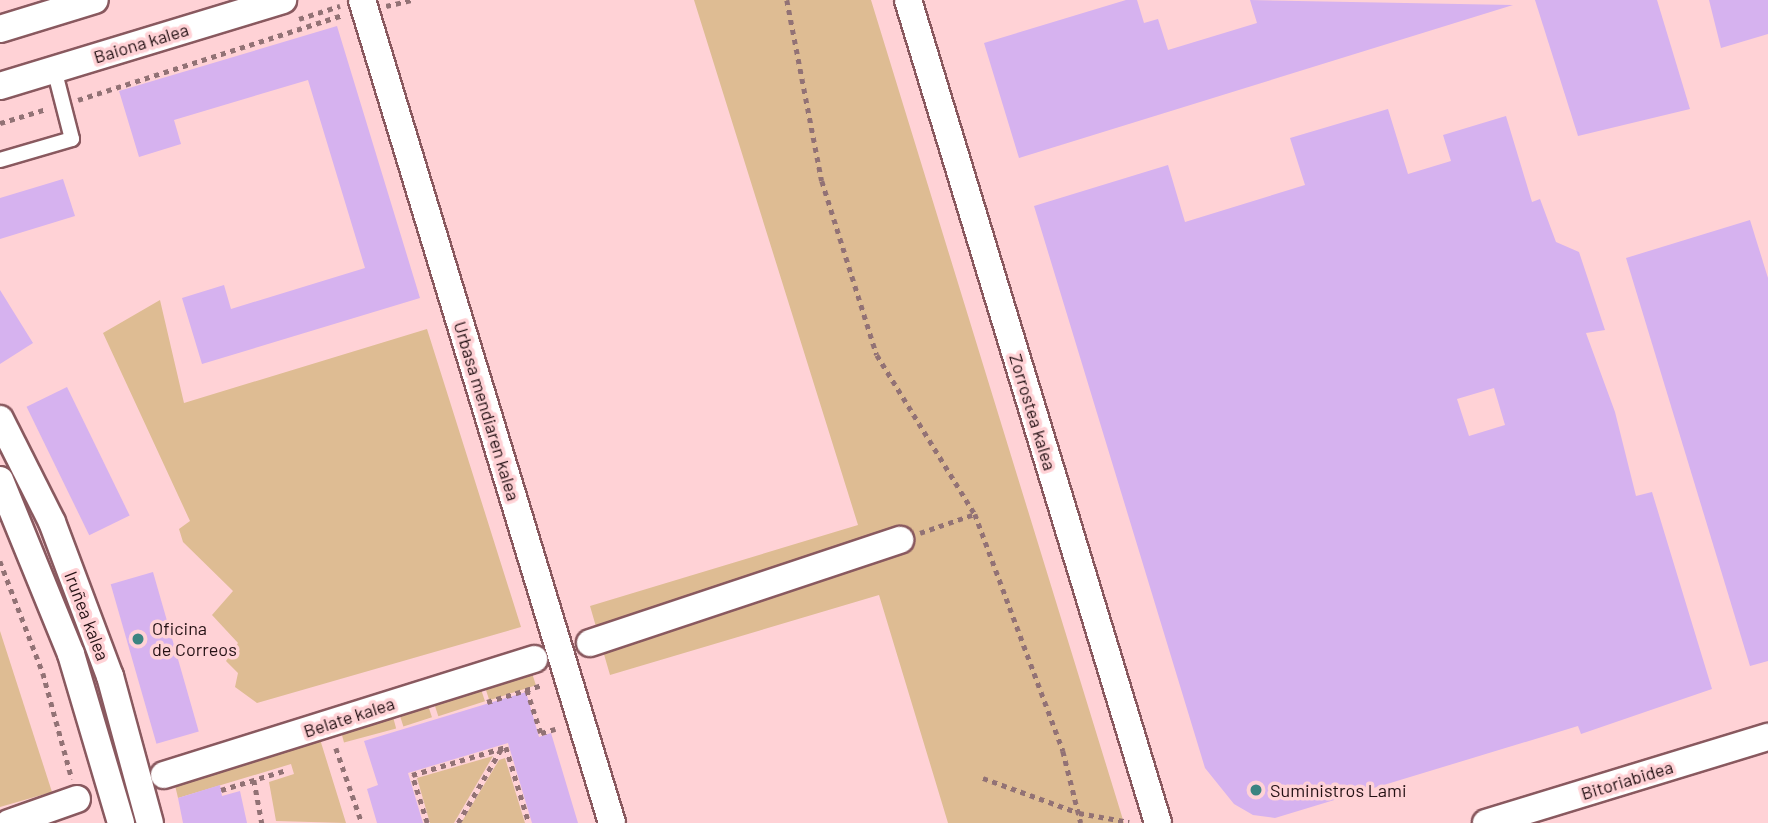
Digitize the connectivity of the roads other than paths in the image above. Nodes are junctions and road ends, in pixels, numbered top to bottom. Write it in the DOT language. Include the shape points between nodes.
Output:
graph roads {
  1 [pos="95,0"];
  2 [pos="283,0"];
  3 [pos="908,0"];
  4 [pos="364,5"];
  5 [pos="0,29"];
  6 [pos="54,69"];
  7 [pos="0,86"];
  8 [pos="0,160"];
  9 [pos="0,419"];
  10 [pos="0,480"];
  11 [pos="900,540"];
  12 [pos="590,643"];
  13 [pos="534,659"];
  14 [pos="1768,737"];
  15 [pos="164,775"];
  16 [pos="77,799"];
  17 [pos="9,823"];
  18 [pos="121,823"];
  19 [pos="149,823"];
  20 [pos="612,823"];
  21 [pos="1158,823"];
  22 [pos="1486,823"];
  1 -- 5 [label="street"];
  2 -- 6 [label="street, Baiona kalea"];
  3 -- 21 [label="street, Zorrostea kalea"];
  4 -- 20 [label="street, Urbasa mendiaren kalea"];
  6 -- 7 [label="street, Baiona kalea"];
  6 -- 8 [label="lane" via="72,139"];
  9 -- 19 [label="street, Iruñea kalea" via="52,522 110,676"];
  10 -- 18 [label="street, Iruñea kalea" via="71,654"];
  11 -- 12 [label="street"];
  13 -- 15 [label="street, Belate kalea"];
  14 -- 22 [label="street, Bitoriabidea"];
  16 -- 17 [label="street"];
}
